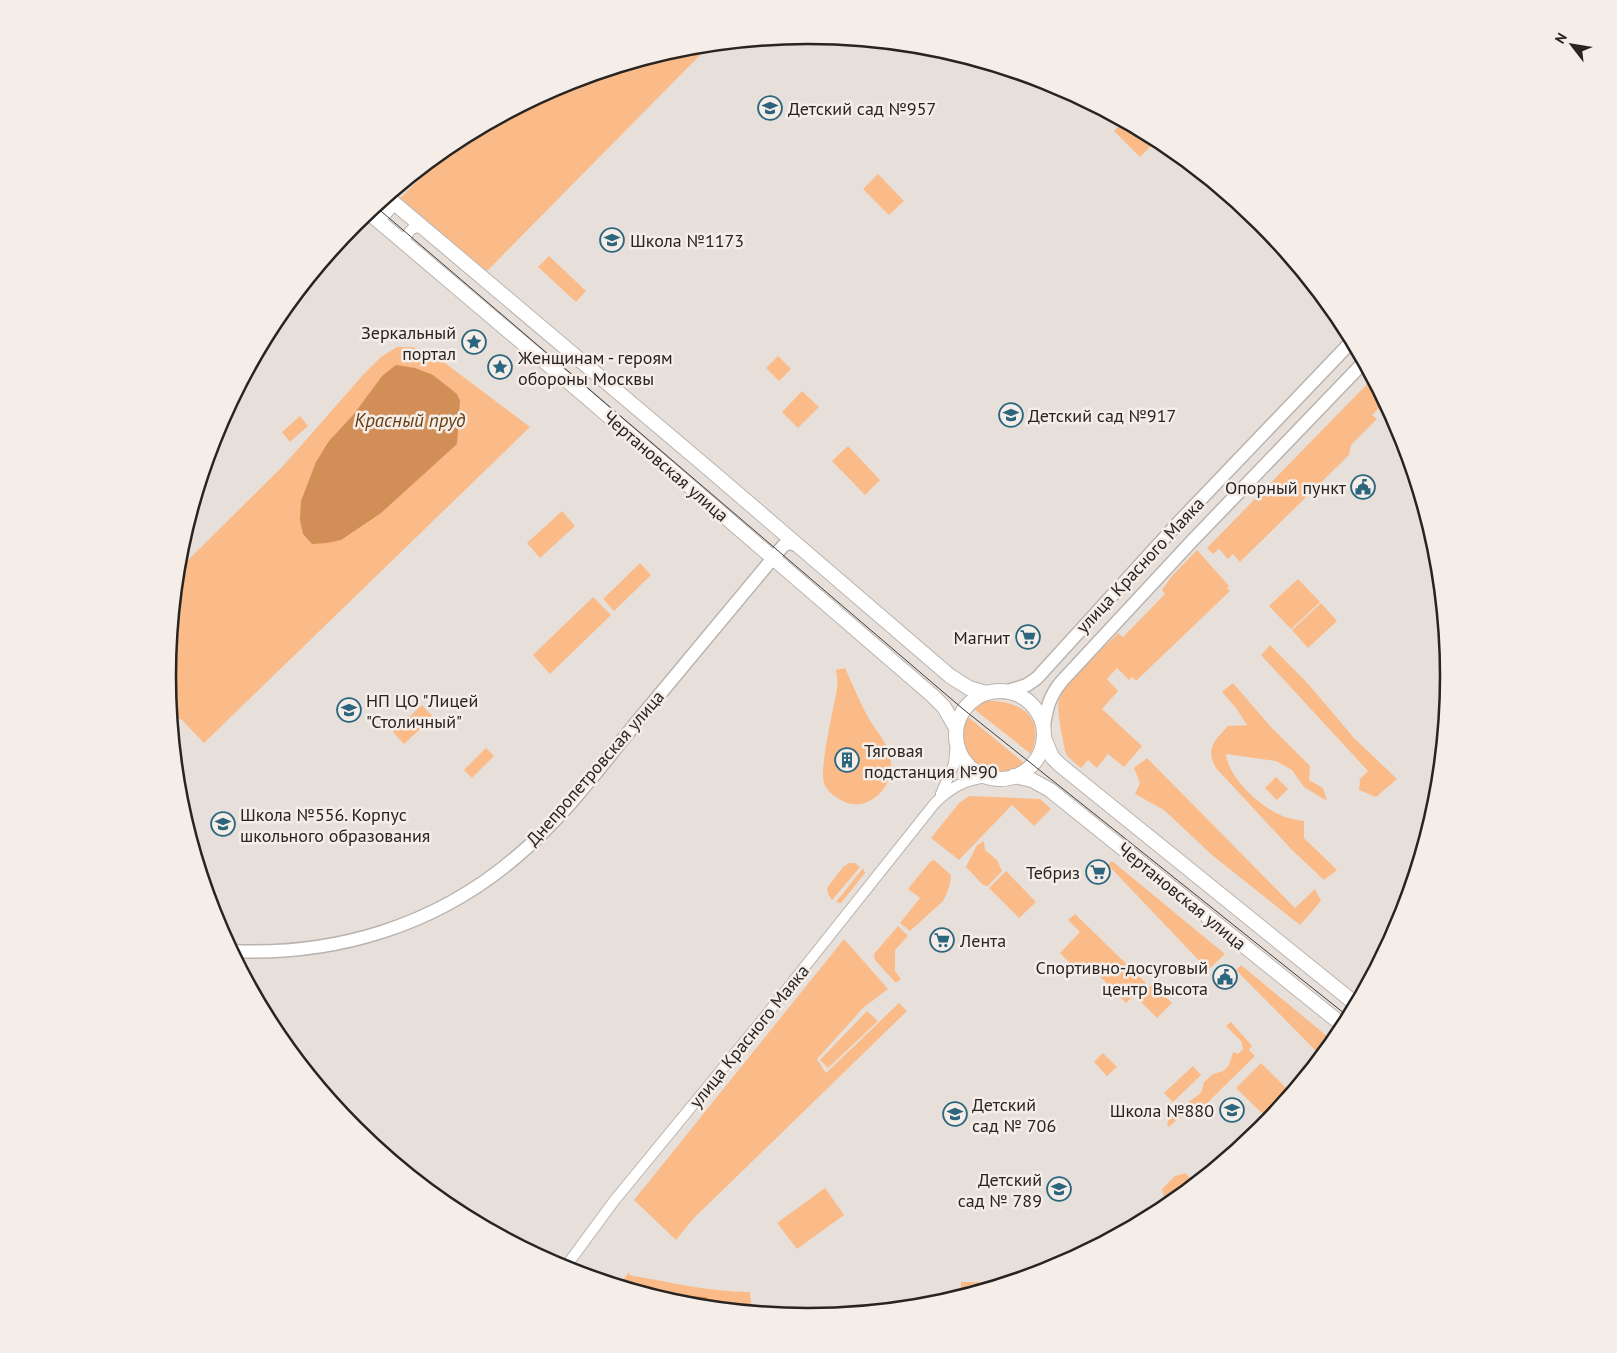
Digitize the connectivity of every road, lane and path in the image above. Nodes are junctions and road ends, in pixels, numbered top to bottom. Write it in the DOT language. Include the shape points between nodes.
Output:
graph roads {
  1 [pos="391,201"];
  2 [pos="389,202"];
  3 [pos="376,215"];
  4 [pos="374,217"];
  5 [pos="422,227"];
  6 [pos="404,242"];
  7 [pos="1347,346"];
  8 [pos="1360,367"];
  9 [pos="764,517"];
  10 [pos="746,535"];
  11 [pos="797,545"];
  12 [pos="773,558"];
  13 [pos="1004,692"];
  14 [pos="986,694"];
  15 [pos="956,728"];
  16 [pos="1044,732"];
  17 [pos="956,743"];
  18 [pos="1014,776"];
  19 [pos="989,777"];
  20 [pos="935,803"];
  21 [pos="239,951"];
  22 [pos="1351,1002"];
  23 [pos="1339,1022"];
  24 [pos="569,1262"];
  1 -- 5 [label="main road, Чертановская улица"];
  2 -- 3 [label="street" via="391,207 386,215"];
  4 -- 6 [label="main road, Чертановская улица"];
  5 -- 6 [label="street" via="410,229"];
  5 -- 9 [label="main road, Чертановская улица"];
  6 -- 10 [label="main road, Чертановская улица"];
  7 -- 13 [label="street, улица Красного Маяка" via="1179,522 1037,678 1027,685"];
  8 -- 16 [label="street, улица Красного Маяка" via="1062,681 1049,701"];
  9 -- 10 [label="main road" via="765,523 759,533"];
  9 -- 11 [label="main road, Чертановская улица"];
  10 -- 12 [label="main road, Чертановская улица"];
  11 -- 12 [label="street, Днепропетровская улица" via="788,543"];
  11 -- 14 [label="main road, Чертановская улица" via="950,676"];
  12 -- 15 [label="main road, Чертановская улица" via="933,696 952,718"];
  12 -- 21 [label="street, Днепропетровская улица" via="558,816 516,858 489,879 422,917 386,932 294,950"];
  13 -- 14 [label="main road, Чертановская улица"];
  13 -- 16 [label="main road, Чертановская улица" via="1032,706"];
  14 -- 15 [label="main road, Чертановская улица" via="966,706"];
  15 -- 17 [label="main road, Чертановская улица"];
  16 -- 18 [label="main road" via="1042,747 1034,761"];
  16 -- 22 [label="main road, Чертановская улица" via="1052,757 1060,765"];
  17 -- 19 [label="main road, Чертановская улица" via="968,765"];
  17 -- 20 [label="street, улица Красного Маяка" via="954,764"];
  18 -- 19 [label="main road, Чертановская улица"];
  18 -- 23 [label="main road, Чертановская улица" via="1032,780 1050,790"];
  19 -- 20 [label="street, улица Красного Маяка" via="962,782"];
  20 -- 24 [label="street, улица Красного Маяка" via="614,1200"];
}
